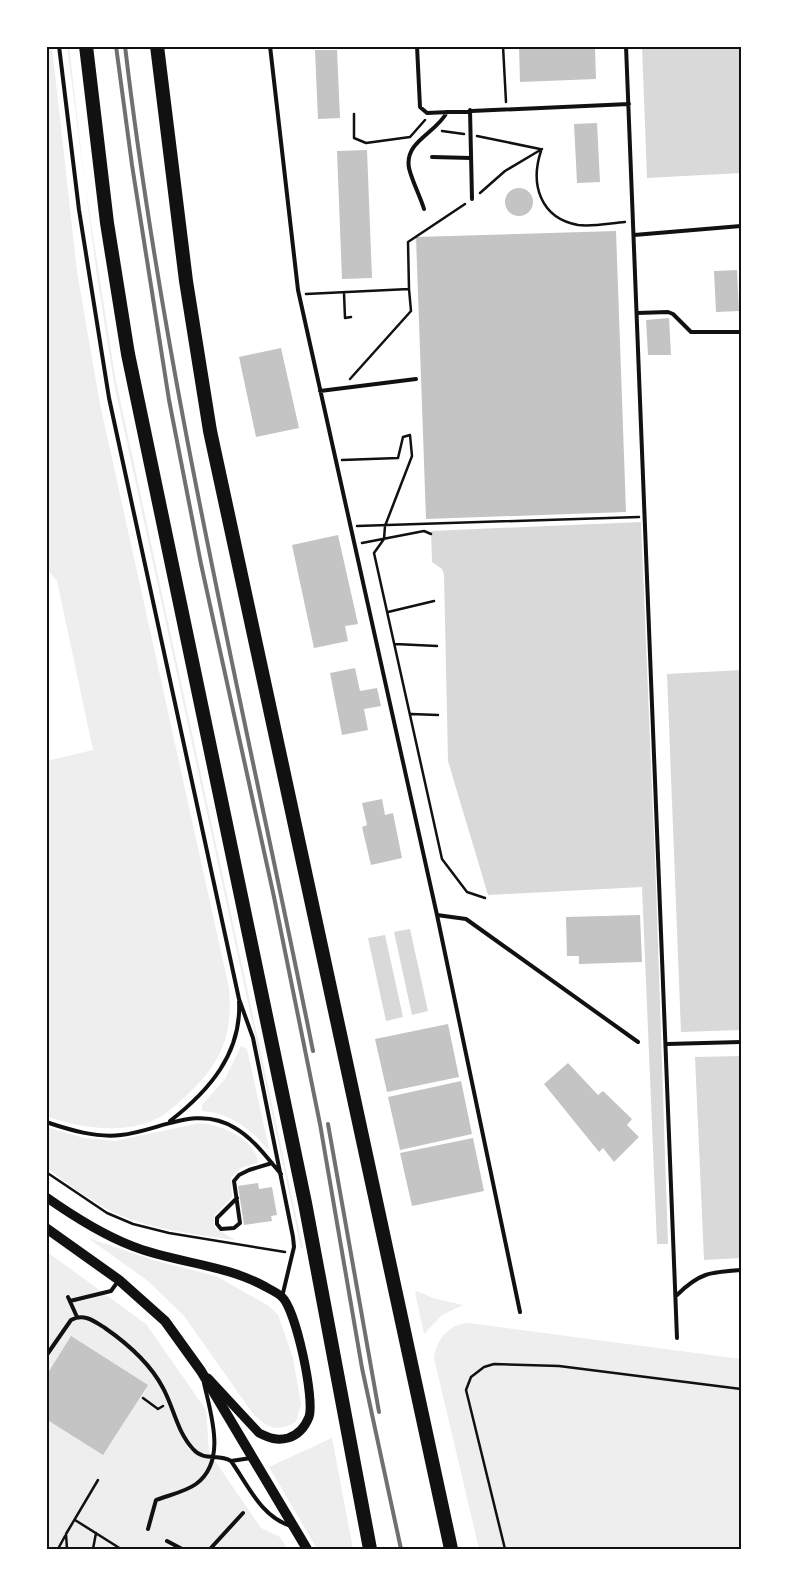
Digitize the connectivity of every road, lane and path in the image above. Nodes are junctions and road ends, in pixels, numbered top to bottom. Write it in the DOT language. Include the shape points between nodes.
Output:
graph roads {
  1 [pos="59,46"];
  2 [pos="86,46"];
  3 [pos="157,46"];
  4 [pos="270,46"];
  5 [pos="417,46"];
  6 [pos="504,46"];
  7 [pos="626,46"];
  8 [pos="629,104"];
  9 [pos="506,109"];
  10 [pos="470,110"];
  11 [pos="447,112"];
  12 [pos="432,157"];
  13 [pos="471,158"];
  14 [pos="472,200"];
  15 [pos="424,209"];
  16 [pos="633,221"];
  17 [pos="741,226"];
  18 [pos="634,235"];
  19 [pos="409,290"];
  20 [pos="344,292"];
  21 [pos="299,295"];
  22 [pos="637,313"];
  23 [pos="351,317"];
  24 [pos="741,332"];
  25 [pos="416,379"];
  26 [pos="342,388"];
  27 [pos="320,391"];
  28 [pos="336,461"];
  29 [pos="645,516"];
  30 [pos="384,526"];
  31 [pos="350,527"];
  32 [pos="431,534"];
  33 [pos="384,539"];
  34 [pos="354,544"];
  35 [pos="434,601"];
  36 [pos="388,612"];
  37 [pos="395,644"];
  38 [pos="437,646"];
  39 [pos="411,714"];
  40 [pos="438,715"];
  41 [pos="485,898"];
  42 [pos="437,915"];
  43 [pos="239,999"];
  44 [pos="638,1042"];
  45 [pos="741,1042"];
  46 [pos="667,1044"];
  47 [pos="170,1121"];
  48 [pos="46,1122"];
  49 [pos="272,1163"];
  50 [pos="46,1172"];
  51 [pos="281,1174"];
  52 [pos="46,1197"];
  53 [pos="237,1198"];
  54 [pos="46,1228"];
  55 [pos="292,1253"];
  56 [pos="741,1270"];
  57 [pos="119,1280"];
  58 [pos="677,1295"];
  59 [pos="282,1297"];
  60 [pos="520,1312"];
  61 [pos="77,1317"];
  62 [pos="677,1338"];
  63 [pos="46,1356"];
  64 [pos="202,1371"];
  65 [pos="741,1389"];
  66 [pos="143,1398"];
  67 [pos="169,1403"];
  68 [pos="213,1458"];
  69 [pos="251,1458"];
  70 [pos="231,1461"];
  71 [pos="98,1480"];
  72 [pos="243,1513"];
  73 [pos="75,1520"];
  74 [pos="293,1527"];
  75 [pos="148,1529"];
  76 [pos="96,1533"];
  77 [pos="66,1534"];
  78 [pos="168,1541"];
  79 [pos="58,1549"];
  80 [pos="67,1549"];
  81 [pos="93,1549"];
  82 [pos="121,1549"];
  83 [pos="182,1549"];
  84 [pos="210,1549"];
  85 [pos="306,1549"];
  86 [pos="370,1549"];
  87 [pos="451,1549"];
  88 [pos="505,1549"];
  1 -- 43 [label="lane" via="79,210 111,407"];
  2 -- 86 [label="highway" via="107,223 128,354 305,1203"];
  3 -- 87 [label="highway" via="186,281 210,431"];
  4 -- 21 [label="lane"];
  5 -- 11 [label="lane" via="420,107 428,113"];
  6 -- 9 [label="path"];
  7 -- 8 [label="lane"];
  8 -- 9 [label="lane"];
  8 -- 16 [label="lane"];
  9 -- 10 [label="lane"];
  10 -- 11 [label="lane"];
  10 -- 13 [label="lane"];
  11 -- 15 [label="lane" via="408,157 409,170"];
  12 -- 13 [label="lane"];
  13 -- 14 [label="lane"];
  14 -- 16 [label="path" via="505,171 542,149 536,167 538,193 556,218 579,225"];
  14 -- 19 [label="path" via="408,242"];
  16 -- 18 [label="lane"];
  17 -- 18 [label="lane"];
  18 -- 22 [label="lane"];
  19 -- 20 [label="path"];
  19 -- 26 [label="path" via="411,311"];
  20 -- 21 [label="path"];
  20 -- 23 [label="path" via="345,318"];
  21 -- 27 [label="lane"];
  22 -- 24 [label="lane" via="668,312 690,332"];
  22 -- 29 [label="lane"];
  25 -- 26 [label="lane"];
  26 -- 27 [label="lane"];
  27 -- 28 [label="lane"];
  28 -- 30 [label="path" via="398,458 404,437 410,436 412,456"];
  28 -- 31 [label="lane"];
  29 -- 30 [label="path"];
  29 -- 46 [label="lane"];
  30 -- 31 [label="path"];
  30 -- 33 [label="path"];
  31 -- 34 [label="lane"];
  32 -- 33 [label="path" via="424,531"];
  33 -- 34 [label="path"];
  33 -- 36 [label="path" via="374,553"];
  34 -- 42 [label="lane"];
  35 -- 36 [label="path"];
  36 -- 37 [label="path"];
  37 -- 38 [label="path"];
  37 -- 39 [label="path"];
  39 -- 40 [label="path"];
  39 -- 41 [label="path" via="442,859 468,892"];
  42 -- 44 [label="lane" via="466,919"];
  42 -- 60 [label="lane"];
  43 -- 47 [label="lane" via="240,1018 227,1060 200,1097"];
  43 -- 51 [label="lane" via="253,1038"];
  45 -- 46 [label="lane"];
  46 -- 58 [label="lane"];
  47 -- 48 [label="lane" via="119,1136 84,1132"];
  47 -- 49 [label="lane" via="203,1118 226,1123 246,1136"];
  49 -- 51 [label="lane"];
  49 -- 53 [label="lane" via="239,1175 234,1181"];
  50 -- 55 [label="path" via="107,1213 133,1224"];
  51 -- 55 [label="lane" via="293,1237"];
  52 -- 59 [label="street" via="78,1219 124,1243 218,1268 257,1282"];
  53 -- 53 [label="lane" via="240,1223 234,1228 221,1229 217,1218"];
  54 -- 57 [label="main road"];
  55 -- 59 [label="lane"];
  56 -- 58 [label="lane" via="712,1271 700,1276"];
  57 -- 61 [label="lane" via="111,1291 69,1299"];
  57 -- 64 [label="main road" via="165,1321"];
  58 -- 62 [label="lane"];
  59 -- 64 [label="street" via="289,1307 309,1385 311,1404 303,1428 281,1440 260,1433"];
  61 -- 63 [label="lane" via="71,1320"];
  61 -- 67 [label="lane" via="90,1319 132,1349 149,1367"];
  64 -- 68 [label="lane" via="211,1417"];
  64 -- 69 [label="main road"];
  65 -- 88 [label="path" via="559,1366 494,1364 475,1372 468,1382 468,1398"];
  66 -- 67 [label="path" via="158,1408"];
  67 -- 68 [label="lane" via="192,1449 198,1455"];
  68 -- 70 [label="lane"];
  68 -- 75 [label="lane" via="205,1476 195,1485 156,1500"];
  69 -- 70 [label="lane"];
  69 -- 74 [label="main road"];
  70 -- 74 [label="lane" via="266,1512"];
  71 -- 73 [label="path"];
  72 -- 84 [label="lane"];
  73 -- 76 [label="path"];
  73 -- 77 [label="path"];
  74 -- 85 [label="main road"];
  76 -- 81 [label="path"];
  76 -- 82 [label="path"];
  77 -- 79 [label="path"];
  77 -- 80 [label="path"];
  78 -- 83 [label="lane"];
}
